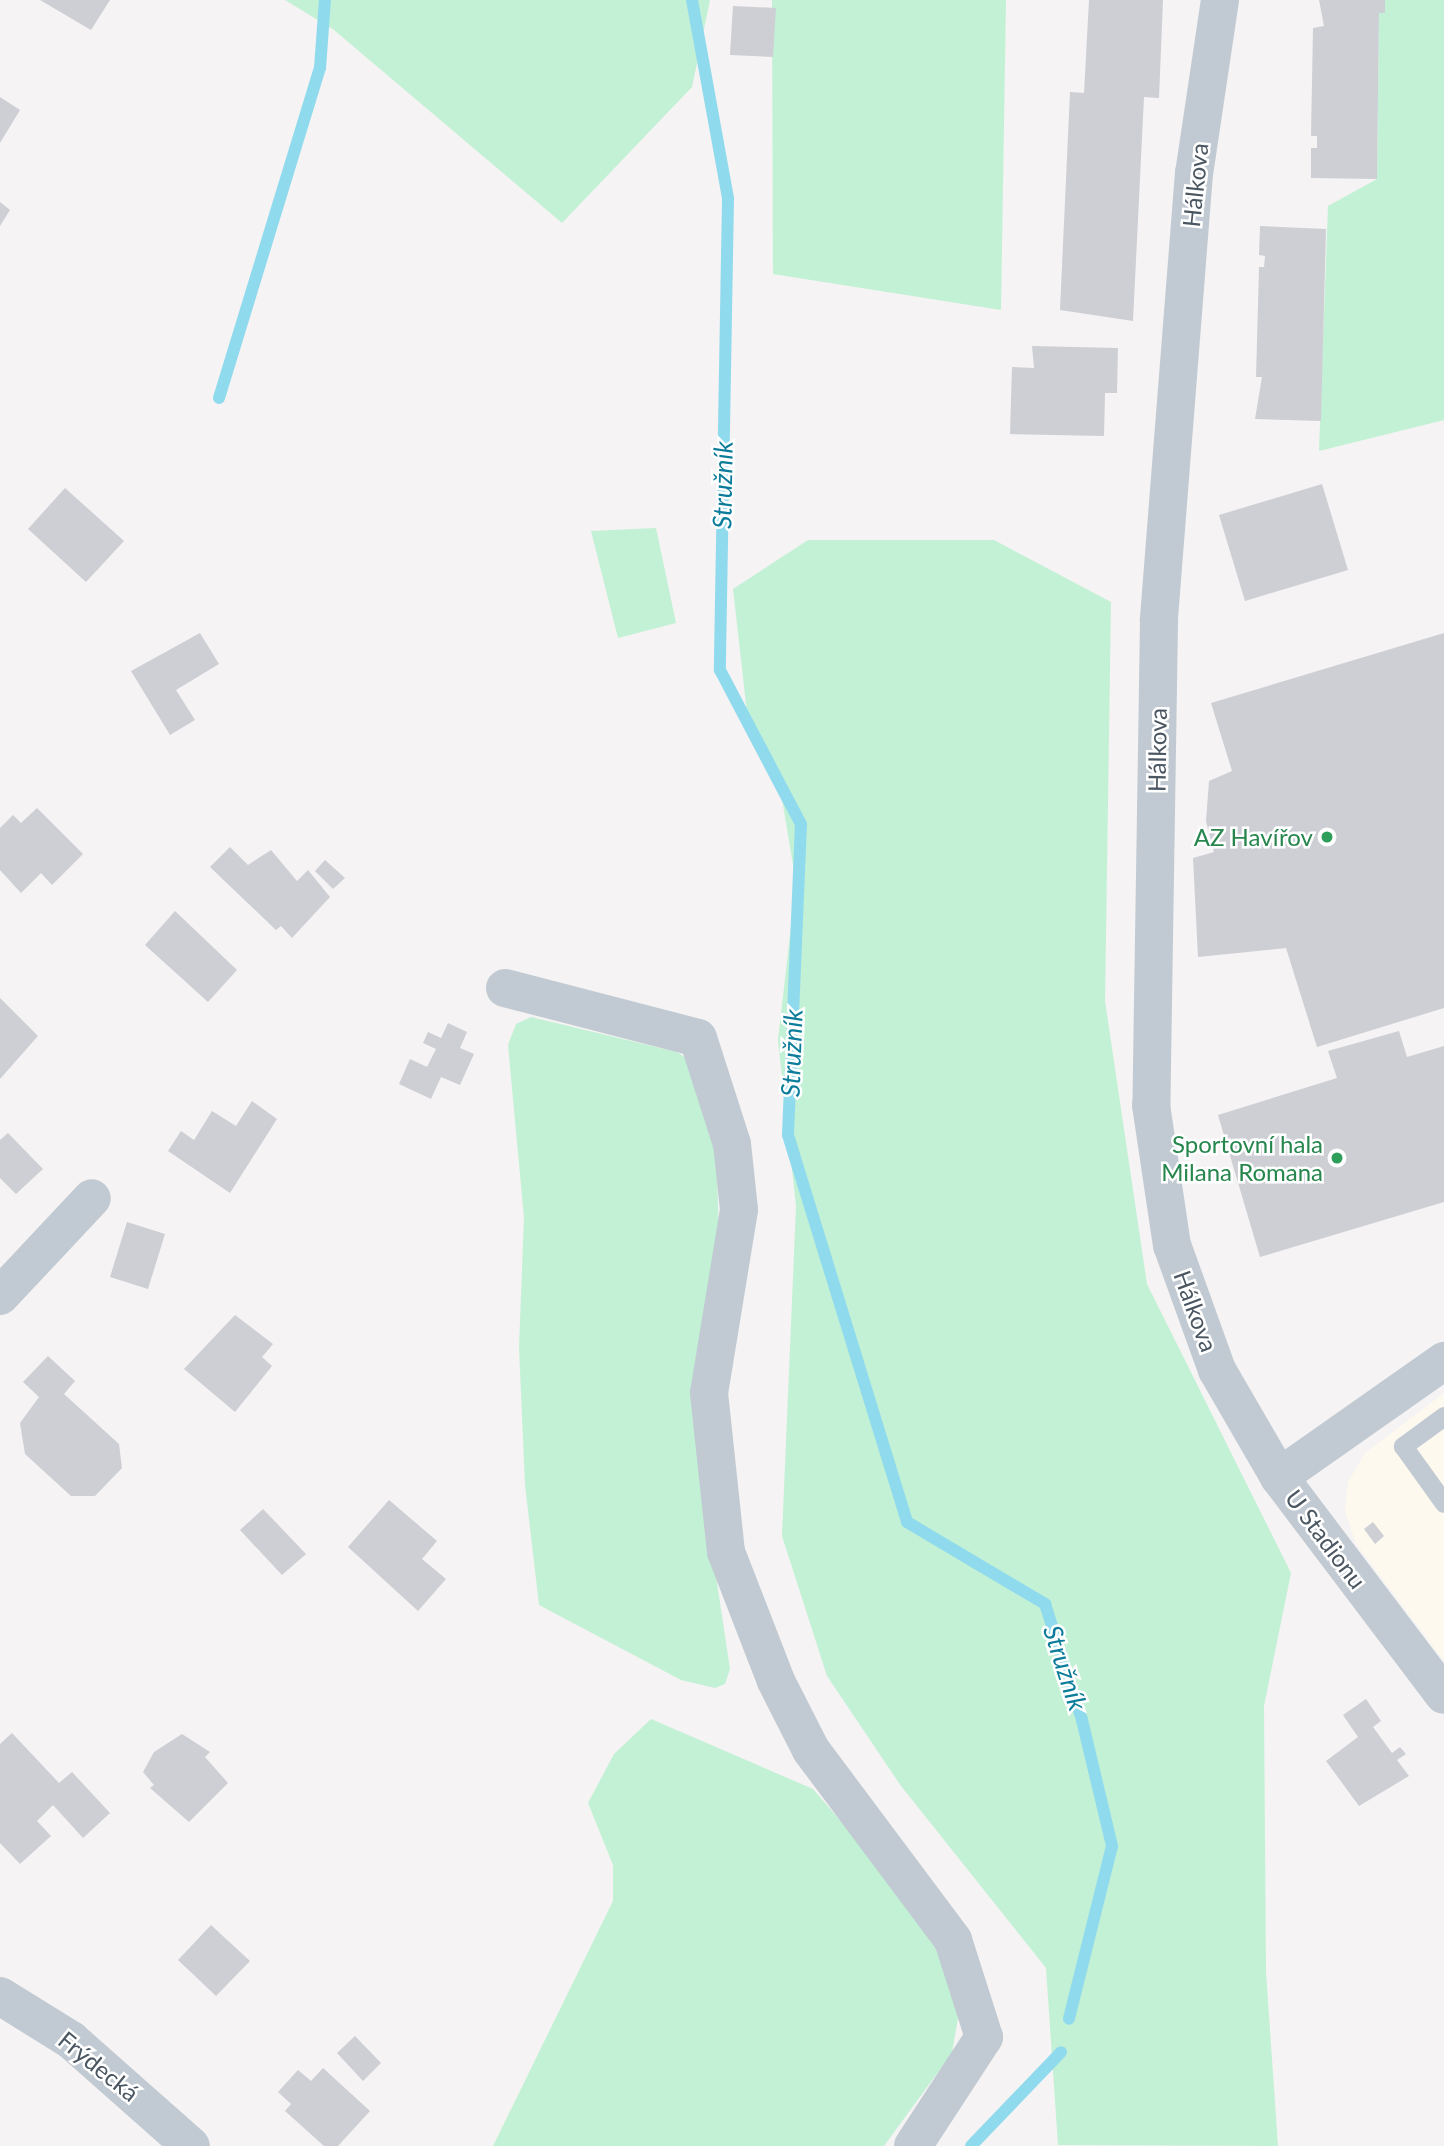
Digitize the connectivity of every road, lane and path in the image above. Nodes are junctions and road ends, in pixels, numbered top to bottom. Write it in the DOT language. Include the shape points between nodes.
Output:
graph roads {
  1 [pos="1220,0"];
  2 [pos="505,988"];
  3 [pos="92,1198"];
  4 [pos="0,1296"];
  5 [pos="1444,1361"];
  6 [pos="1444,1416"];
  7 [pos="1279,1477"];
  8 [pos="1444,1503"];
  9 [pos="1444,1695"];
  10 [pos="0,1996"];
  11 [pos="191,2146"];
  12 [pos="913,2146"];
  1 -- 7 [label="street, Hálkova" via="1194,173 1159,621 1151,1105 1172,1245 1217,1370"];
  2 -- 12 [label="street" via="698,1038 732,1144 739,1210 709,1393 726,1552 776,1681 811,1750 953,1940 984,2037"];
  3 -- 4 [label="street"];
  5 -- 7 [label="street, U Stadionu"];
  6 -- 8 [label="lane" via="1403,1446"];
  7 -- 9 [label="street, U Stadionu"];
  10 -- 11 [label="street, Frýdecká" via="81,2048"];
}
